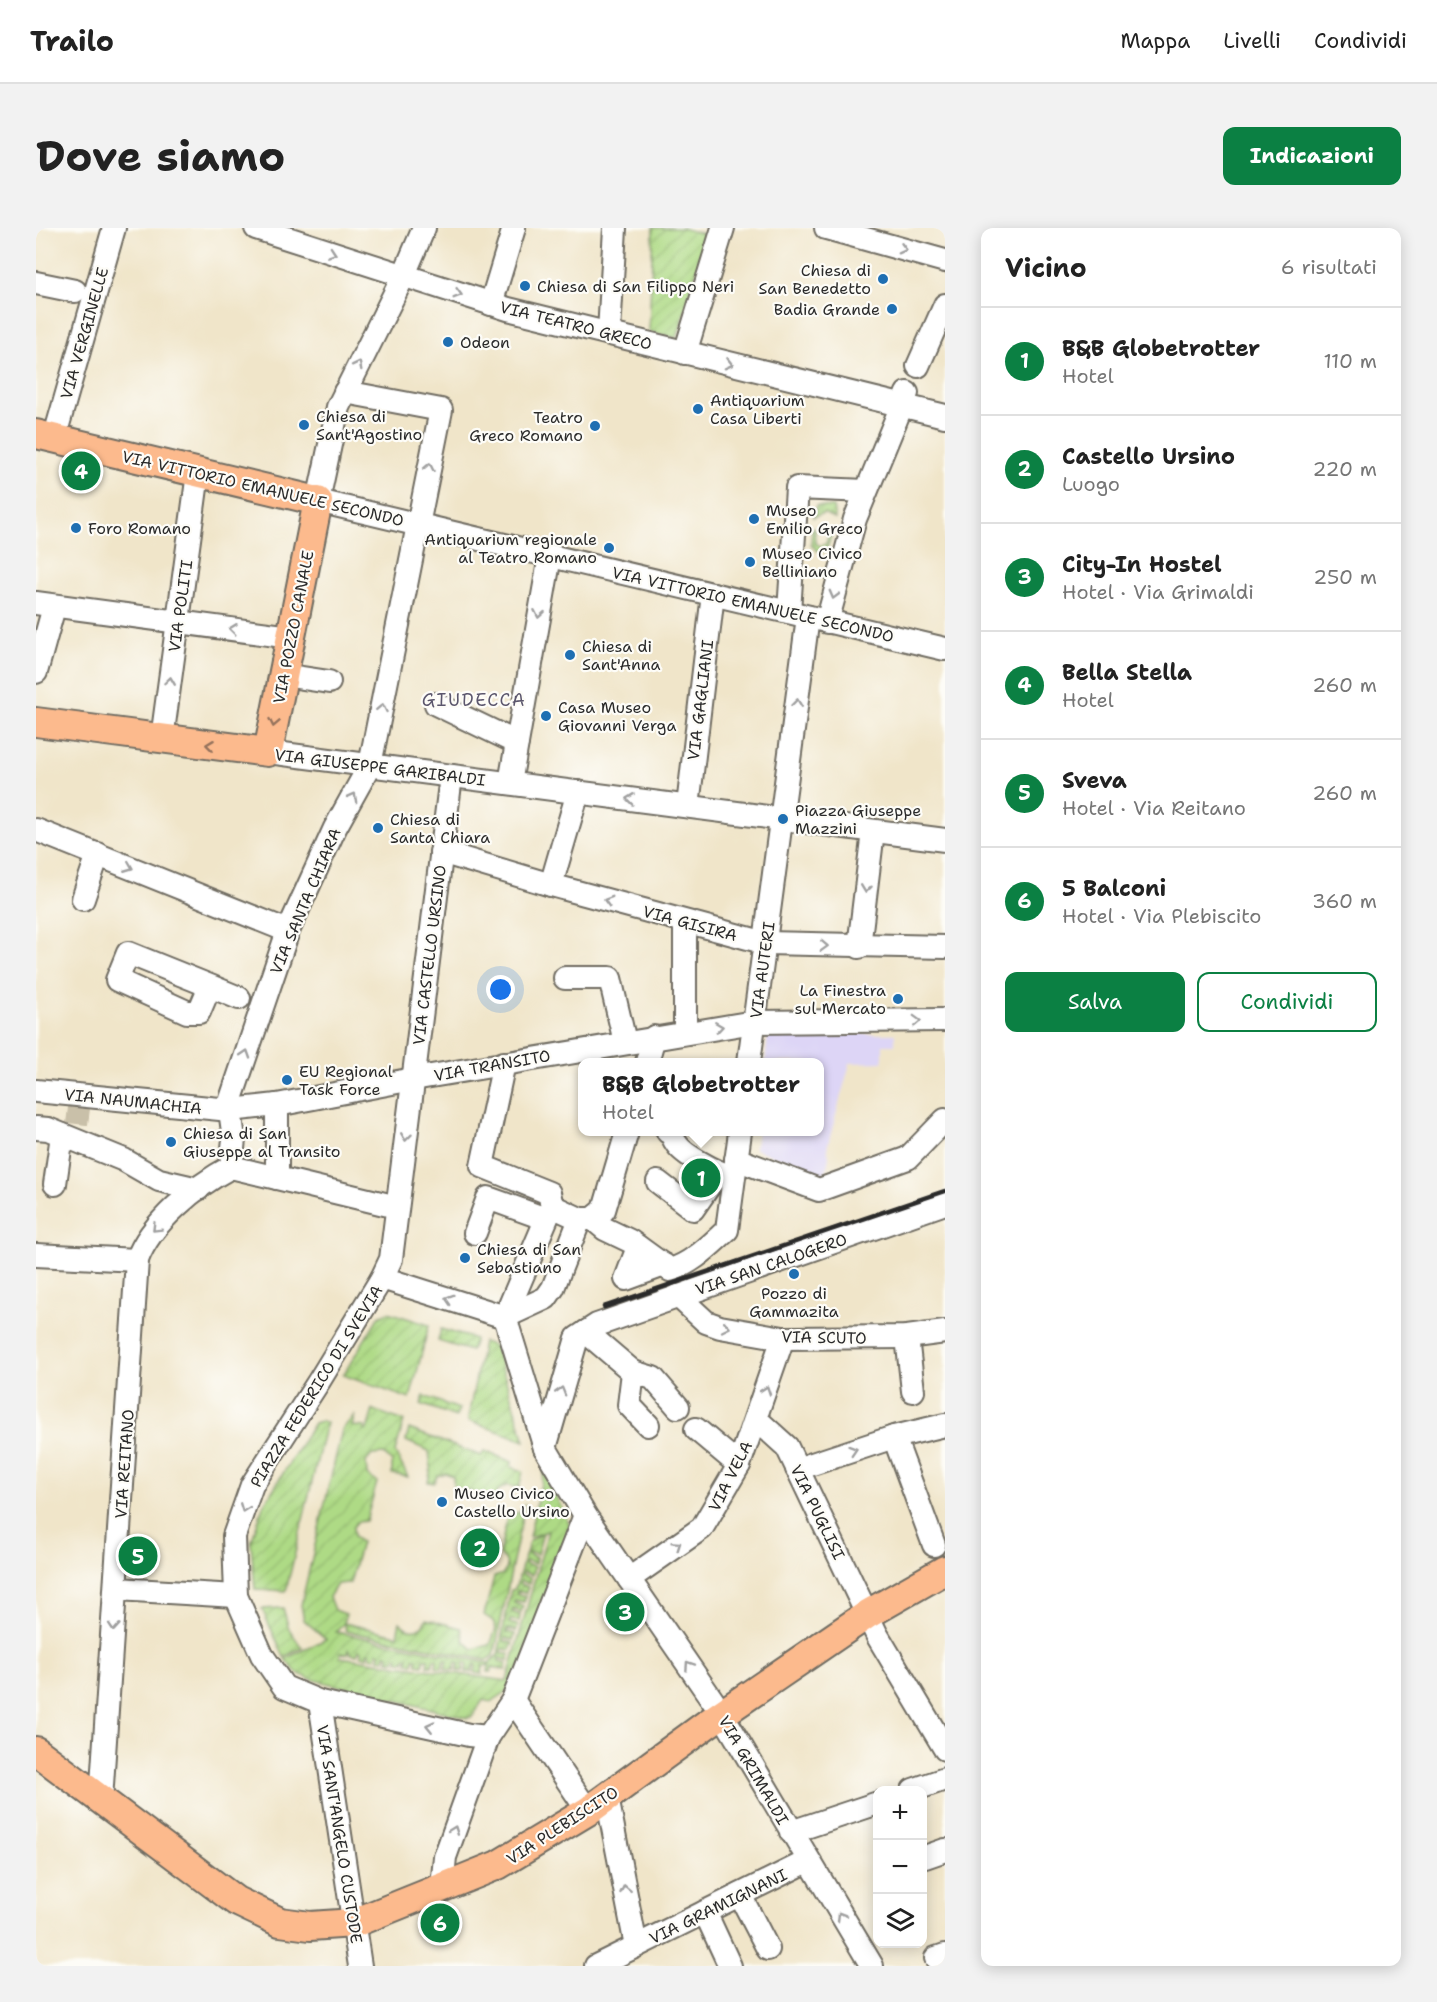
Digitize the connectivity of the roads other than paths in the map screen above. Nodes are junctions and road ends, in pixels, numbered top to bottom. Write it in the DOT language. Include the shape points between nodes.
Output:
graph roads {
  1 [pos="114,228"];
  2 [pos="256,228"];
  3 [pos="424,228"];
  4 [pos="514,228"];
  5 [pos="615,228"];
  6 [pos="826,228"];
  7 [pos="286,233"];
  8 [pos="720,235"];
  9 [pos="945,261"];
  10 [pos="403,277"];
  11 [pos="36,283"];
  12 [pos="75,291"];
  13 [pos="491,304"];
  14 [pos="945,305"];
  15 [pos="609,333"];
  16 [pos="685,353"];
  17 [pos="918,366"];
  18 [pos="345,392"];
  19 [pos="904,399"];
  20 [pos="945,416"];
  21 [pos="45,436"];
  22 [pos="198,473"];
  23 [pos="868,485"];
  24 [pos="318,501"];
  25 [pos="418,525"];
  26 [pos="550,556"];
  27 [pos="712,594"];
  28 [pos="45,605"];
  29 [pos="808,617"];
  30 [pos="177,622"];
  31 [pos="291,637"];
  32 [pos="945,649"];
  33 [pos="36,672"];
  34 [pos="283,675"];
  35 [pos="329,682"];
  36 [pos="436,704"];
  37 [pos="36,722"];
  38 [pos="162,739"];
  39 [pos="516,743"];
  40 [pos="268,752"];
  41 [pos="370,765"];
  42 [pos="451,776"];
  43 [pos="510,783"];
  44 [pos="578,792"];
  45 [pos="688,806"];
  46 [pos="782,819"];
  47 [pos="36,830"];
  48 [pos="873,831"];
  49 [pos="945,840"];
  50 [pos="441,852"];
  51 [pos="98,854"];
  52 [pos="551,885"];
  53 [pos="83,898"];
  54 [pos="685,922"];
  55 [pos="288,931"];
  56 [pos="766,943"];
  57 [pos="859,947"];
  58 [pos="945,947"];
  59 [pos="565,978"];
  60 [pos="210,986"];
  61 [pos="239,998"];
  62 [pos="945,1020"];
  63 [pos="754,1022"];
  64 [pos="686,1032"];
  65 [pos="654,1037"];
  66 [pos="625,1042"];
  67 [pos="648,1058"];
  68 [pos="750,1058"];
  69 [pos="504,1063"];
  70 [pos="413,1079"];
  71 [pos="36,1091"];
  72 [pos="277,1105"];
  73 [pos="230,1110"];
  74 [pos="75,1120"];
  75 [pos="945,1120"];
  76 [pos="36,1128"];
  77 [pos="626,1136"];
  78 [pos="673,1136"];
  79 [pos="739,1136"];
  80 [pos="231,1167"];
  81 [pos="730,1169"];
  82 [pos="286,1180"];
  83 [pos="658,1182"];
  84 [pos="55,1184"];
  85 [pos="198,1188"];
  86 [pos="945,1203"];
  87 [pos="397,1207"];
  88 [pos="549,1212"];
  89 [pos="587,1219"];
  90 [pos="475,1233"];
  91 [pos="638,1247"];
  92 [pos="36,1255"];
  93 [pos="138,1260"];
  94 [pos="664,1265"];
  95 [pos="382,1278"];
  96 [pos="678,1296"];
  97 [pos="505,1317"];
  98 [pos="593,1332"];
  99 [pos="945,1332"];
  100 [pos="783,1338"];
  101 [pos="907,1338"];
  102 [pos="633,1372"];
  103 [pos="913,1391"];
  104 [pos="678,1407"];
  105 [pos="756,1419"];
  106 [pos="648,1425"];
  107 [pos="945,1425"];
  108 [pos="696,1429"];
  109 [pos="894,1437"];
  110 [pos="545,1448"];
  111 [pos="739,1465"];
  112 [pos="797,1469"];
  113 [pos="585,1515"];
  114 [pos="940,1558"];
  115 [pos="629,1579"];
  116 [pos="117,1589"];
  117 [pos="229,1596"];
  118 [pos="868,1614"];
  119 [pos="320,1702"];
  120 [pos="516,1704"];
  121 [pos="722,1714"];
  122 [pos="485,1746"];
  123 [pos="945,1749"];
  124 [pos="36,1751"];
  125 [pos="945,1779"];
  126 [pos="926,1786"];
  127 [pos="101,1800"];
  128 [pos="597,1804"];
  129 [pos="873,1805"];
  130 [pos="791,1832"];
  131 [pos="808,1861"];
  132 [pos="442,1887"];
  133 [pos="740,1895"];
  134 [pos="705,1912"];
  135 [pos="354,1923"];
  136 [pos="768,1949"];
  137 [pos="623,1956"];
  138 [pos="360,1966"];
  139 [pos="596,1966"];
  140 [pos="730,1966"];
  141 [pos="872,1966"];
  1 -- 21 [label="street, VIA VERGINELLE"];
  2 -- 7 [label="street, VIA TEATRO GRECO"];
  3 -- 10 [label="street"];
  4 -- 13 [label="street"];
  5 -- 15 [label="street"];
  6 -- 9 [label="street, one-way"];
  7 -- 10 [label="street, VIA TEATRO GRECO, one-way"];
  8 -- 16 [label="street"];
  10 -- 13 [label="street, VIA TEATRO GRECO, one-way"];
  18 -- 10 [label="street, one-way"];
  11 -- 12 [label="street"];
  13 -- 15 [label="street, VIA TEATRO GRECO"];
  14 -- 17 [label="street"];
  15 -- 16 [label="street, VIA TEATRO GRECO"];
  16 -- 19 [label="street, VIA TEATRO GRECO, one-way"];
  18 -- 24 [label="street" via="338,407"];
  25 -- 18 [label="street, VIA SANTA CHIARA, one-way" via="441,410"];
  19 -- 20 [label="street, VIA TEATRO GRECO"];
  19 -- 23 [label="street"];
  21 -- 22 [label="main road, VIA VITTORIO EMANUELE SECONDO"];
  22 -- 24 [label="main road, VIA VITTORIO EMANUELE SECONDO"];
  22 -- 30 [label="street, VIA POLITI"];
  23 -- 29 [label="street, one-way" via="845,552"];
  23 -- 29 [label="street" via="798,488"];
  24 -- 25 [label="street, VIA VITTORIO EMANUELE SECONDO"];
  24 -- 31 [label="main road, VIA POZZO CANALE"];
  25 -- 26 [label="street, VIA VITTORIO EMANUELE SECONDO"];
  41 -- 25 [label="street, VIA SANTA CHIARA, one-way"];
  26 -- 27 [label="street, VIA VITTORIO EMANUELE SECONDO"];
  26 -- 39 [label="street, one-way"];
  27 -- 29 [label="street, VIA VITTORIO EMANUELE SECONDO"];
  27 -- 45 [label="street, VIA GAGLIANI"];
  28 -- 30 [label="street"];
  28 -- 33 [label="street"];
  29 -- 32 [label="street, VIA VITTORIO EMANUELE SECONDO"];
  46 -- 29 [label="street, VIA AUTERI, one-way"];
  31 -- 30 [label="street, one-way"];
  38 -- 30 [label="street, VIA POLITI, one-way"];
  31 -- 34 [label="main road, VIA POZZO CANALE"];
  34 -- 35 [label="street"];
  34 -- 40 [label="main road, VIA POZZO CANALE, one-way"];
  36 -- 39 [label="street"];
  37 -- 38 [label="main road, VIA GIUSEPPE GARIBALDI"];
  40 -- 38 [label="main road, VIA GIUSEPPE GARIBALDI, one-way"];
  39 -- 43 [label="street"];
  40 -- 41 [label="street, VIA GIUSEPPE GARIBALDI"];
  41 -- 42 [label="street, VIA GIUSEPPE GARIBALDI"];
  55 -- 41 [label="street, VIA SANTA CHIARA, one-way" via="335,828"];
  42 -- 43 [label="street, VIA GIUSEPPE GARIBALDI"];
  42 -- 50 [label="street, VIA CASTELLO URSINO"];
  43 -- 44 [label="street, VIA GIUSEPPE GARIBALDI"];
  45 -- 44 [label="street, VIA GIUSEPPE GARIBALDI, one-way"];
  44 -- 52 [label="street"];
  45 -- 46 [label="street, VIA GIUSEPPE GARIBALDI"];
  46 -- 48 [label="street, VIA GIUSEPPE GARIBALDI"];
  46 -- 56 [label="street, VIA AUTERI"];
  47 -- 51 [label="street"];
  48 -- 49 [label="street"];
  48 -- 57 [label="street, one-way"];
  50 -- 52 [label="street, VIA GISIRA"];
  50 -- 70 [label="street, VIA CASTELLO URSINO"];
  51 -- 53 [label="street"];
  51 -- 55 [label="street, one-way"];
  54 -- 52 [label="street, VIA GISIRA, one-way"];
  54 -- 56 [label="street, VIA GISIRA"];
  54 -- 64 [label="street"];
  73 -- 55 [label="street, VIA SANTA CHIARA, one-way"];
  56 -- 57 [label="street, VIA GISIRA, one-way"];
  56 -- 63 [label="street, VIA AUTERI"];
  57 -- 58 [label="street, VIA GISIRA"];
  59 -- 66 [label="street" via="610,978"];
  60 -- 61 [label="street"];
  63 -- 62 [label="street, VIA TRANSITO, one-way"];
  64 -- 63 [label="street, VIA TRANSITO, one-way"];
  63 -- 68 [label="street, VIA AUTERI"];
  64 -- 65 [label="street, VIA TRANSITO"];
  65 -- 66 [label="street, VIA TRANSITO"];
  65 -- 67 [label="street"];
  66 -- 69 [label="street, VIA TRANSITO"];
  69 -- 70 [label="street, VIA TRANSITO"];
  69 -- 88 [label="street" via="482,1166 549,1193"];
  70 -- 72 [label="street, VIA TRANSITO"];
  70 -- 87 [label="street, VIA CASTELLO URSINO, one-way"];
  71 -- 74 [label="street, VIA NAUMACHIA"];
  72 -- 73 [label="street, VIA TRANSITO"];
  72 -- 82 [label="street"];
  73 -- 74 [label="street, VIA NAUMACHIA"];
  73 -- 80 [label="street" via="234,1139"];
  74 -- 76 [label="street" via="48,1129"];
  74 -- 84 [label="street"];
  74 -- 85 [label="street" via="108,1155 159,1180"];
  75 -- 81 [label="street" via="908,1158 819,1190"];
  77 -- 89 [label="street" via="604,1209"];
  78 -- 81 [label="street" via="676,1145"];
  79 -- 81 [label="street"];
  80 -- 82 [label="street"];
  80 -- 85 [label="street, VIA REITANO"];
  81 -- 83 [label="street" via="693,1209"];
  81 -- 94 [label="street" via="727,1230 679,1268 670,1270"];
  82 -- 87 [label="street"];
  85 -- 93 [label="street, VIA REITANO, one-way" via="148,1236"];
  86 -- 96 [label="street, VIA SAN CALOGERO"];
  87 -- 95 [label="street, VIA CASTELLO URSINO" via="391,1259"];
  88 -- 89 [label="street"];
  88 -- 90 [label="street" via="488,1198"];
  88 -- 97 [label="street"];
  89 -- 91 [label="street"];
  89 -- 97 [label="street" via="546,1298"];
  91 -- 94 [label="street"];
  91 -- 94 [label="street" via="626,1279"];
  92 -- 93 [label="street"];
  93 -- 116 [label="street, VIA REITANO"];
  97 -- 95 [label="street, PIAZZA FEDERICO DI SVEVIA, one-way"];
  95 -- 117 [label="street, PIAZZA FEDERICO DI SVEVIA, one-way" via="252,1485 234,1536"];
  96 -- 98 [label="street, VIA SAN CALOGERO"];
  96 -- 100 [label="street, VIA SCUTO, one-way" via="706,1322"];
  97 -- 110 [label="street"];
  98 -- 102 [label="street"];
  110 -- 98 [label="street, one-way" via="577,1338"];
  99 -- 101 [label="street, VIA SCUTO"];
  100 -- 101 [label="street, VIA SCUTO"];
  105 -- 100 [label="street, VIA VELA, one-way"];
  101 -- 103 [label="street"];
  102 -- 104 [label="street" via="653,1378"];
  102 -- 106 [label="street" via="629,1405"];
  105 -- 111 [label="street, VIA VELA"];
  105 -- 112 [label="street, VIA PUGLISI" via="787,1447"];
  107 -- 109 [label="street"];
  108 -- 111 [label="street"];
  112 -- 109 [label="street, one-way"];
  109 -- 114 [label="street"];
  110 -- 113 [label="street"];
  115 -- 111 [label="street, VIA VELA, one-way" via="702,1528"];
  112 -- 118 [label="street, VIA PUGLISI"];
  113 -- 115 [label="street, VIA GRIMALDI"];
  113 -- 120 [label="street"];
  114 -- 118 [label="main road, VIA PLEBISCITO"];
  121 -- 115 [label="street, VIA GRIMALDI, one-way"];
  116 -- 117 [label="street"];
  116 -- 127 [label="street, VIA REITANO, one-way"];
  117 -- 119 [label="street, PIAZZA FEDERICO DI SVEVIA" via="284,1686"];
  118 -- 121 [label="main road, VIA PLEBISCITO"];
  118 -- 123 [label="street, VIA PUGLISI"];
  122 -- 119 [label="street, PIAZZA FEDERICO DI SVEVIA, one-way" via="469,1735"];
  119 -- 135 [label="street, VIA SANT'ANGELO CUSTODE"];
  120 -- 122 [label="street"];
  120 -- 128 [label="street"];
  121 -- 128 [label="main road, VIA PLEBISCITO"];
  121 -- 130 [label="street, VIA GRIMALDI"];
  132 -- 122 [label="street, one-way" via="445,1857"];
  124 -- 127 [label="main road, VIA PLEBISCITO"];
  125 -- 126 [label="street"];
  127 -- 135 [label="main road, VIA PLEBISCITO" via="251,1910 280,1922 310,1926"];
  128 -- 132 [label="main road, VIA PLEBISCITO" via="521,1854"];
  137 -- 128 [label="street, one-way"];
  129 -- 130 [label="street"];
  130 -- 131 [label="street, VIA GRIMALDI"];
  131 -- 133 [label="street, VIA GRAMIGNANI"];
  141 -- 131 [label="street, VIA GRIMALDI, one-way"];
  132 -- 135 [label="main road, VIA PLEBISCITO"];
  133 -- 134 [label="street, VIA GRAMIGNANI"];
  133 -- 136 [label="street"];
  134 -- 137 [label="street, VIA GRAMIGNANI"];
  134 -- 140 [label="street"];
  135 -- 138 [label="street, VIA SANT'ANGELO CUSTODE"];
  137 -- 139 [label="street, VIA GRAMIGNANI"];
}
